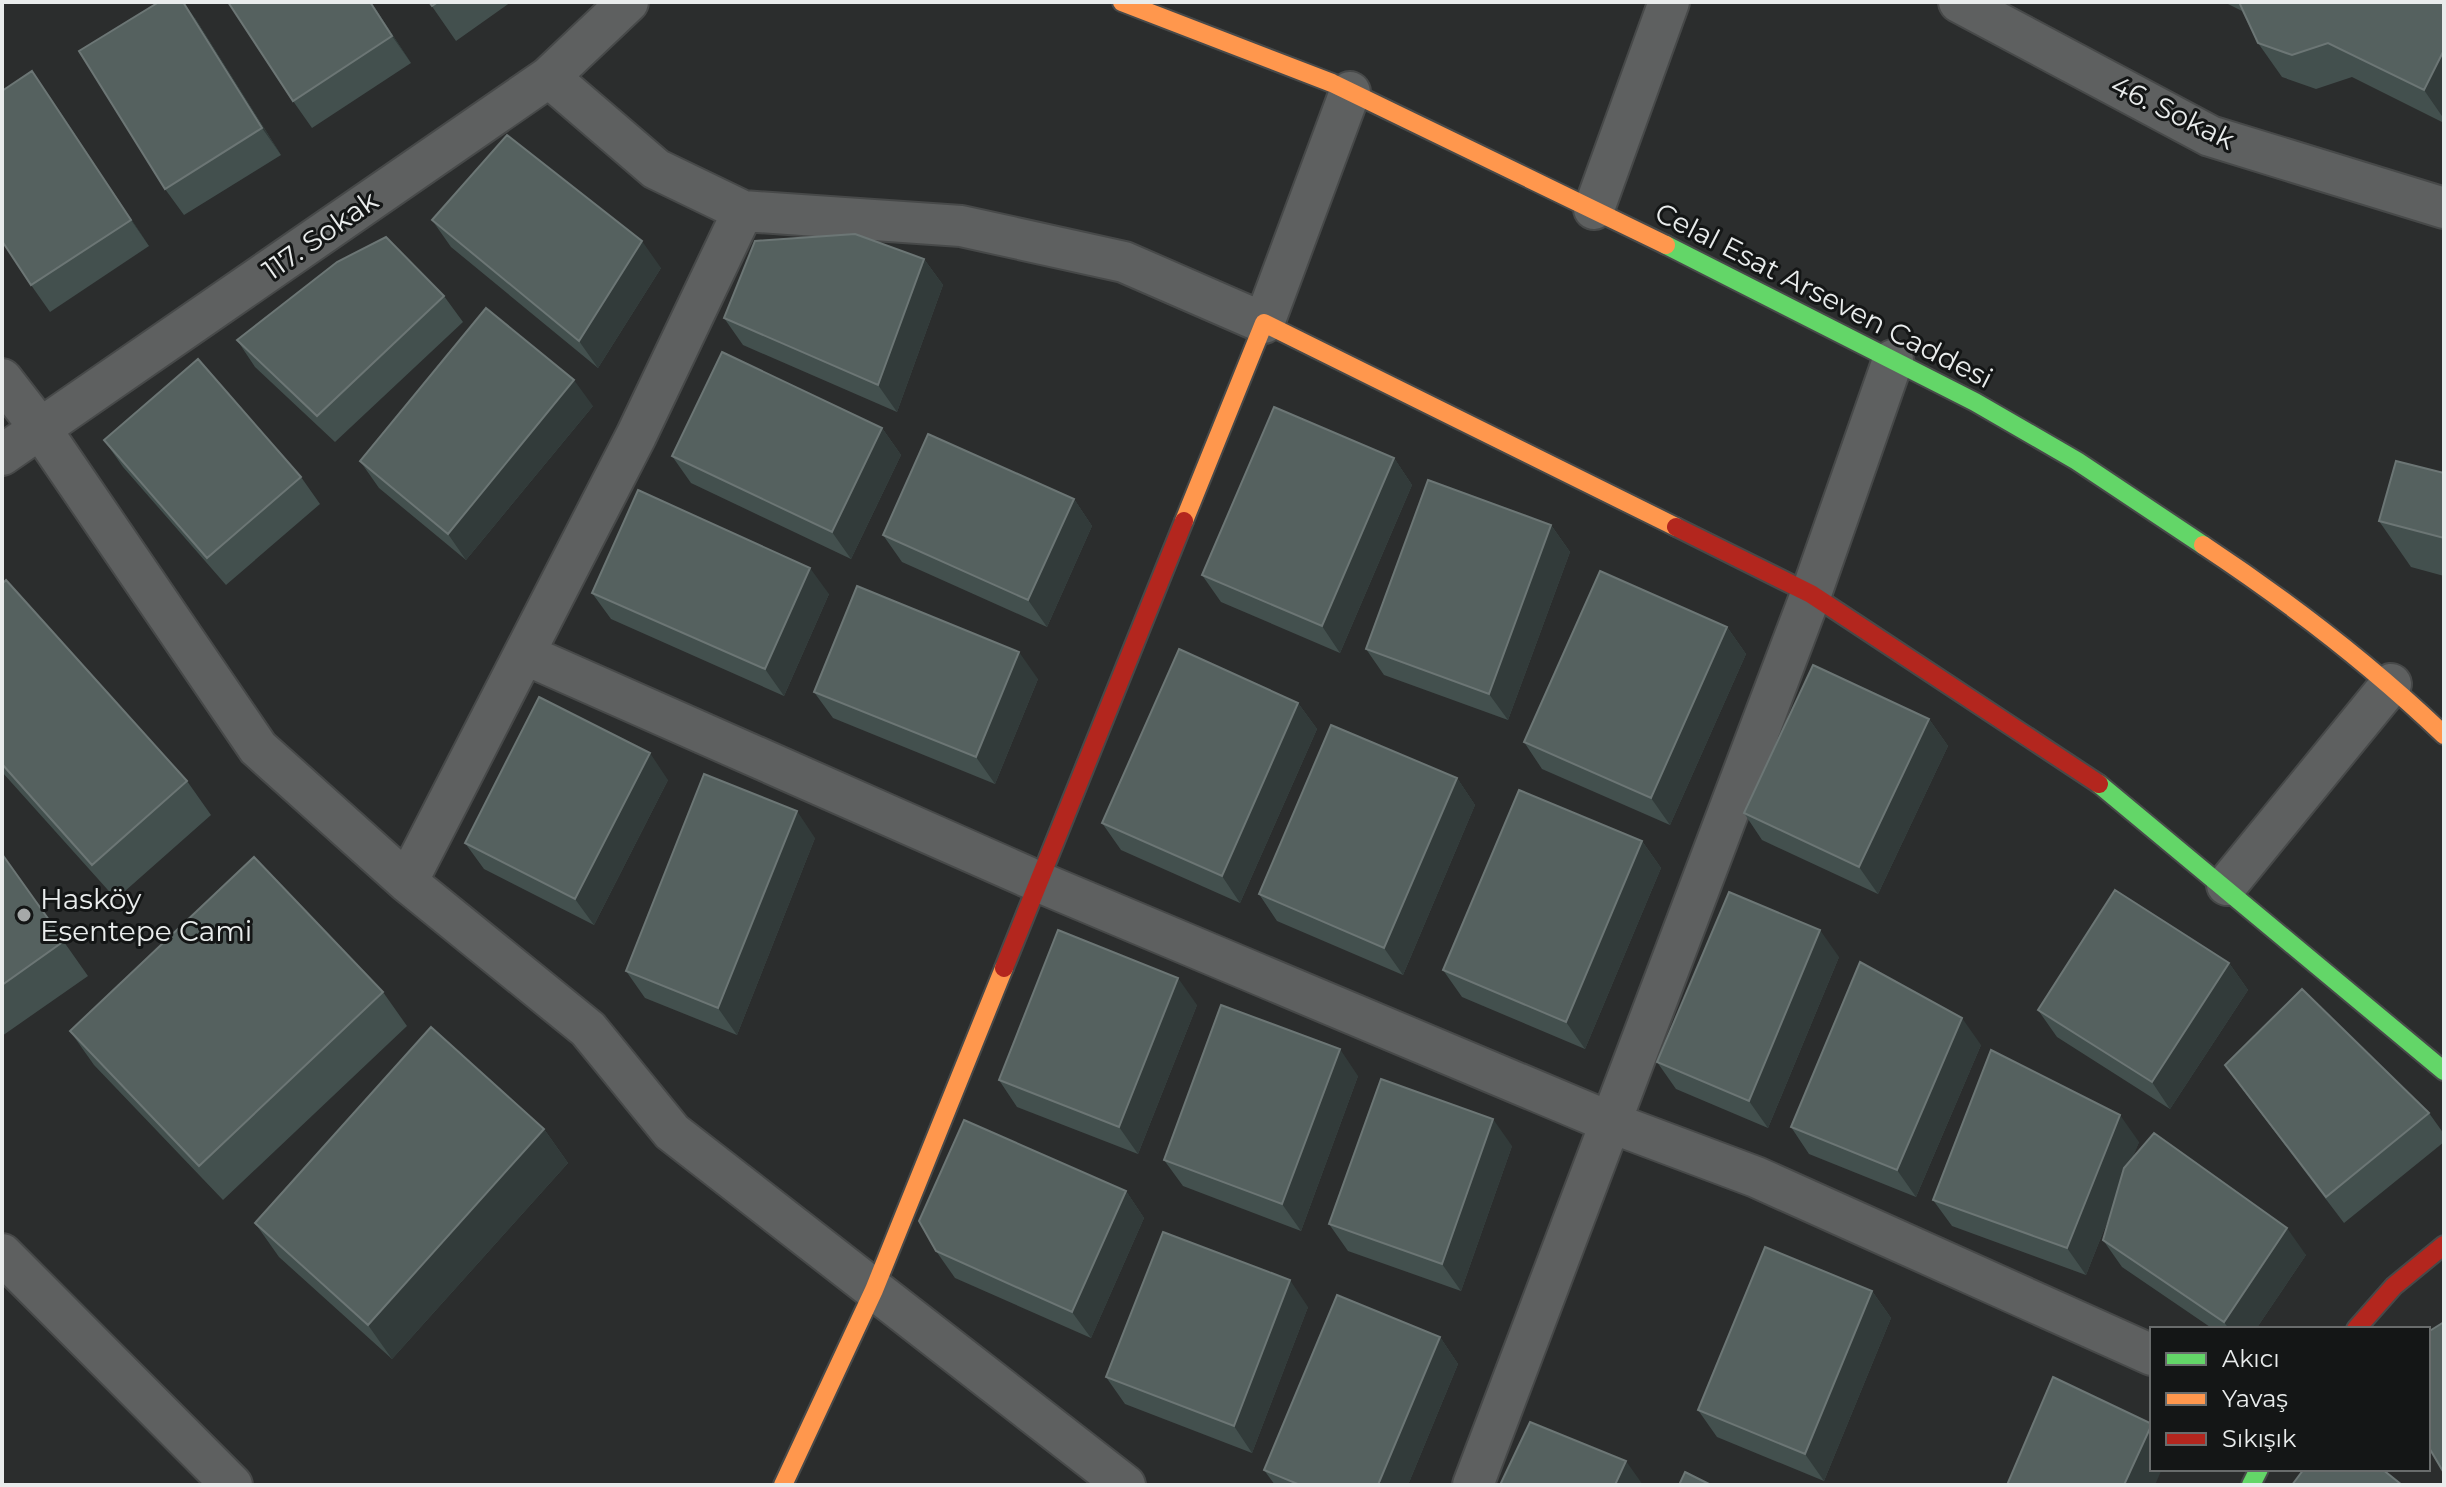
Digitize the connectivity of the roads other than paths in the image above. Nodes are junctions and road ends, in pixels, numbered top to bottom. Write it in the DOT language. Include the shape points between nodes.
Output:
graph roads {
  1 [pos="628,2"];
  2 [pos="1122,2"];
  3 [pos="1669,2"];
  4 [pos="1959,2"];
  5 [pos="549,77"];
  6 [pos="1350,92"];
  7 [pos="2444,208"];
  8 [pos="1594,209"];
  9 [pos="743,211"];
  10 [pos="1264,323"];
  11 [pos="1893,360"];
  12 [pos="2,379"];
  13 [pos="40,428"];
  14 [pos="2,455"];
  15 [pos="1811,594"];
  16 [pos="524,654"];
  17 [pos="2391,684"];
  18 [pos="2444,735"];
  19 [pos="407,882"];
  20 [pos="1039,882"];
  21 [pos="2227,885"];
  22 [pos="2444,1071"];
  23 [pos="1612,1123"];
  24 [pos="2444,1245"];
  25 [pos="2,1254"];
  26 [pos="874,1290"];
  27 [pos="2358,1327"];
  28 [pos="2150,1354"];
  29 [pos="232,1485"];
  30 [pos="783,1485"];
  31 [pos="1125,1485"];
  32 [pos="1473,1485"];
  1 -- 5 [label="street, 117. Sokak"];
  2 -- 6 [label="street, Celal Esat Arseven Caddesi"];
  3 -- 8 [label="street"];
  4 -- 7 [label="street, 46. Sokak" via="2210,136"];
  5 -- 9 [label="street" via="656,169"];
  5 -- 13 [label="street, 117. Sokak"];
  6 -- 8 [label="street, Celal Esat Arseven Caddesi"];
  6 -- 10 [label="street"];
  8 -- 11 [label="street, Celal Esat Arseven Caddesi"];
  9 -- 10 [label="street" via="976,230 1124,262"];
  9 -- 16 [label="street"];
  10 -- 15 [label="street"];
  10 -- 20 [label="street"];
  11 -- 15 [label="street"];
  11 -- 17 [label="street, Celal Esat Arseven Caddesi" via="2077,461 2179,527 2295,606"];
  12 -- 13 [label="street"];
  13 -- 14 [label="street, 117. Sokak"];
  13 -- 19 [label="street" via="258,748"];
  15 -- 21 [label="street" via="2120,798"];
  15 -- 23 [label="street"];
  16 -- 19 [label="street"];
  16 -- 20 [label="street"];
  17 -- 18 [label="street, Celal Esat Arseven Caddesi"];
  17 -- 21 [label="street"];
  19 -- 26 [label="street" via="588,1029 672,1132"];
  20 -- 23 [label="street"];
  20 -- 26 [label="street"];
  21 -- 22 [label="street"];
  23 -- 28 [label="street" via="1756,1177"];
  23 -- 32 [label="street"];
  24 -- 27 [label="street" via="2394,1286"];
  25 -- 29 [label="street"];
  26 -- 30 [label="street"];
  26 -- 31 [label="street"];
}
